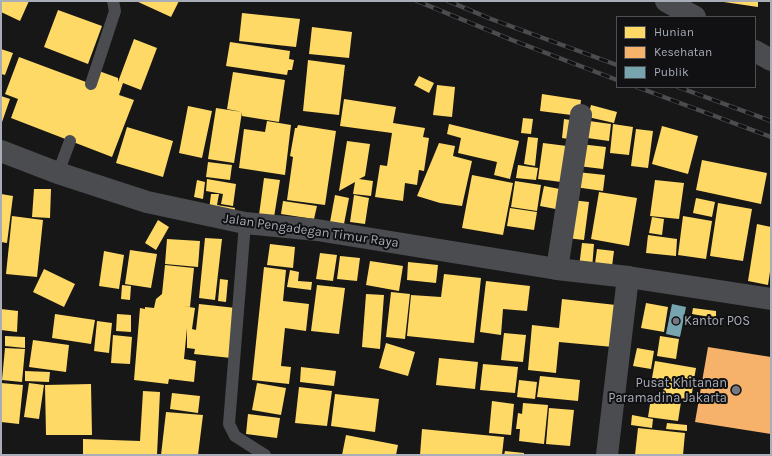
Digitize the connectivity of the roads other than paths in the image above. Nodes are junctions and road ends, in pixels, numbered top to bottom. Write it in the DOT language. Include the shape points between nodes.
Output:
graph roads {
  1 [pos="113,1"];
  2 [pos="666,1"];
  3 [pos="693,16"];
  4 [pos="756,52"];
  5 [pos="771,60"];
  6 [pos="91,84"];
  7 [pos="581,115"];
  8 [pos="70,141"];
  9 [pos="1,151"];
  10 [pos="58,173"];
  11 [pos="245,223"];
  12 [pos="557,269"];
  13 [pos="628,277"];
  14 [pos="771,299"];
  15 [pos="265,455"];
  16 [pos="607,455"];
  1 -- 6 [label="lane" via="115,11"];
  2 -- 3 [label="street"];
  4 -- 5 [label="street"];
  7 -- 12 [label="street"];
  8 -- 10 [label="lane"];
  9 -- 10 [label="street, Jalan Pengadegan Timur Raya"];
  10 -- 11 [label="street, Jalan Pengadegan Timur Raya" via="147,202"];
  11 -- 12 [label="street, Jalan Pengadegan Timur Raya" via="317,230"];
  11 -- 15 [label="lane" via="229,424 235,436"];
  12 -- 13 [label="street, Jalan Pengadegan Timur Raya"];
  13 -- 14 [label="street, Jalan Pengadegan Timur Raya"];
  13 -- 16 [label="street"];
}
